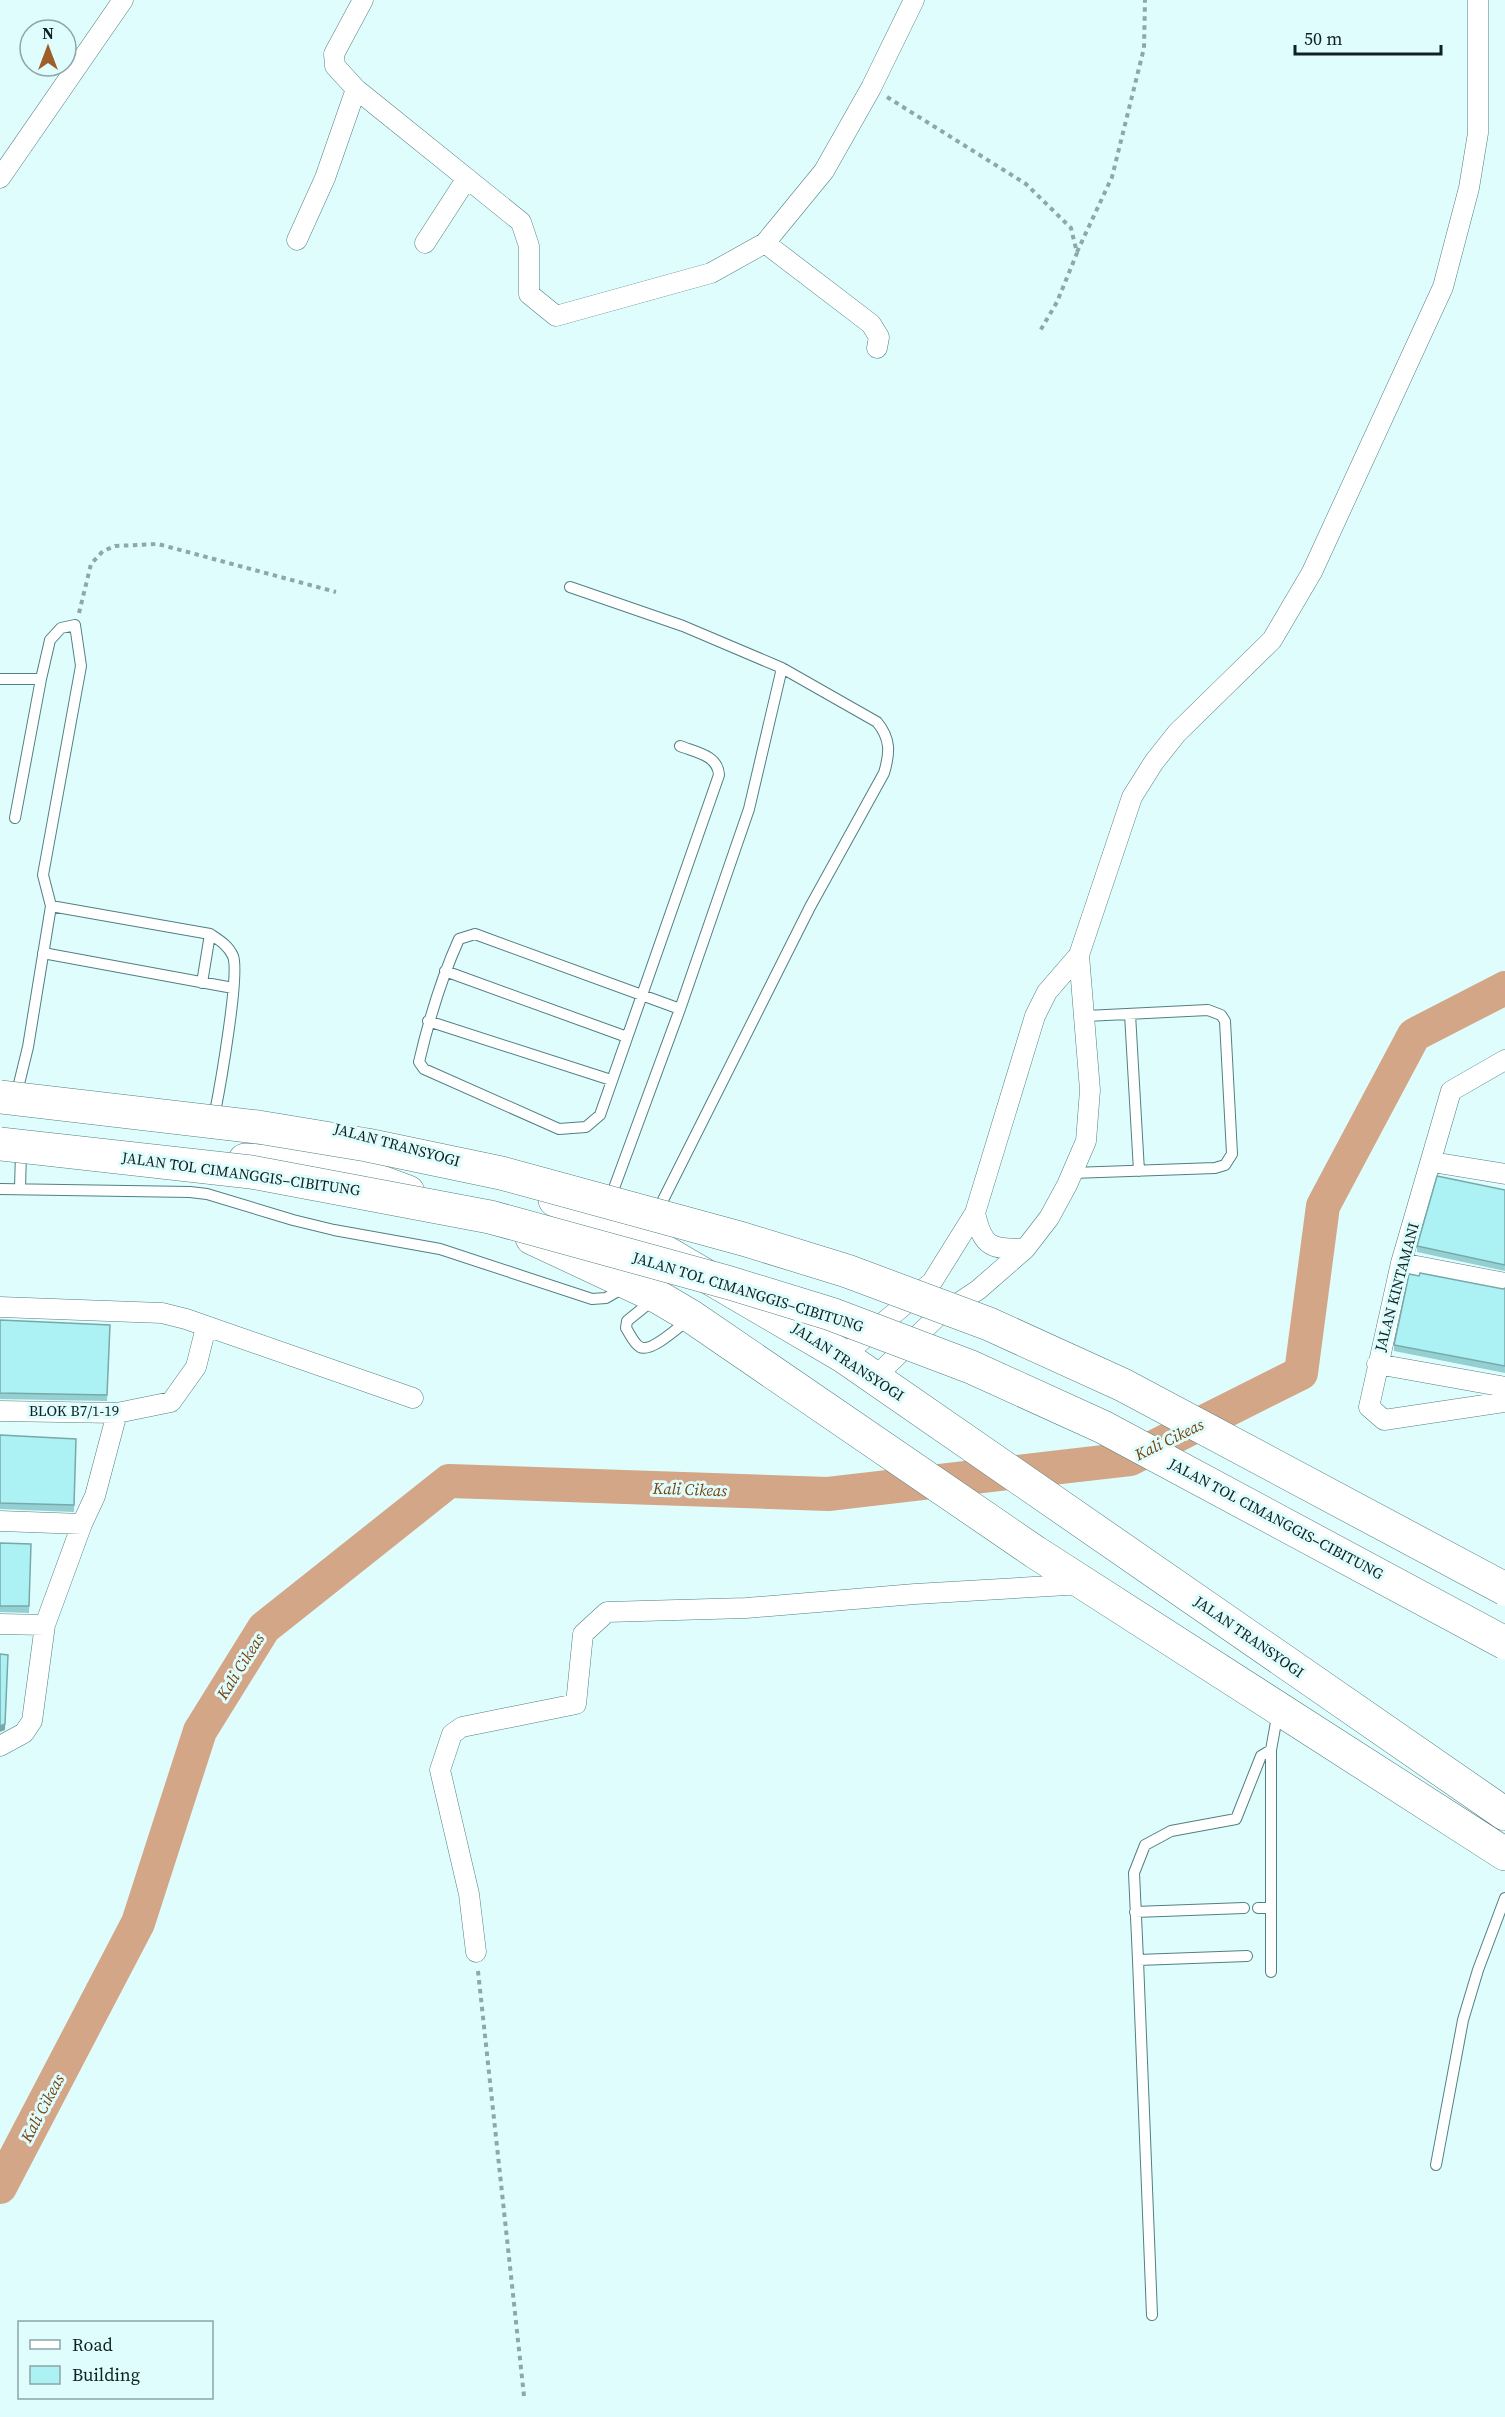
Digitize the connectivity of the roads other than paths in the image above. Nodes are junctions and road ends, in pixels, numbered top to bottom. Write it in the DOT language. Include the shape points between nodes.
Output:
graph roads {
  1 [pos="123,0"];
  2 [pos="363,0"];
  3 [pos="914,0"];
  4 [pos="1478,0"];
  5 [pos="356,89"];
  6 [pos="0,178"];
  7 [pos="467,178"];
  8 [pos="297,240"];
  9 [pos="425,243"];
  10 [pos="765,243"];
  11 [pos="877,348"];
  12 [pos="570,587"];
  13 [pos="782,668"];
  14 [pos="0,679"];
  15 [pos="40,679"];
  16 [pos="680,746"];
  17 [pos="15,818"];
  18 [pos="51,906"];
  19 [pos="210,933"];
  20 [pos="43,953"];
  21 [pos="1079,955"];
  22 [pos="445,971"];
  23 [pos="202,983"];
  24 [pos="233,988"];
  25 [pos="642,994"];
  26 [pos="680,1009"];
  27 [pos="1130,1014"];
  28 [pos="1086,1016"];
  29 [pos="428,1021"];
  30 [pos="627,1037"];
  31 [pos="1505,1060"];
  32 [pos="611,1080"];
  33 [pos="5,1096"];
  34 [pos="215,1112"];
  35 [pos="7,1148"];
  36 [pos="1432,1162"];
  37 [pos="1139,1171"];
  38 [pos="1072,1173"];
  39 [pos="1505,1174"];
  40 [pos="0,1189"];
  41 [pos="20,1189"];
  42 [pos="975,1213"];
  43 [pos="602,1218"];
  44 [pos="643,1239"];
  45 [pos="1025,1249"];
  46 [pos="1401,1263"];
  47 [pos="1505,1283"];
  48 [pos="643,1290"];
  49 [pos="0,1307"];
  50 [pos="692,1317"];
  51 [pos="206,1327"];
  52 [pos="843,1356"];
  53 [pos="1377,1364"];
  54 [pos="886,1386"];
  55 [pos="1505,1387"];
  56 [pos="413,1398"];
  57 [pos="1505,1402"];
  58 [pos="0,1411"];
  59 [pos="117,1413"];
  60 [pos="0,1521"];
  61 [pos="82,1524"];
  62 [pos="1086,1584"];
  63 [pos="1505,1589"];
  64 [pos="0,1624"];
  65 [pos="45,1625"];
  66 [pos="1505,1643"];
  67 [pos="1278,1709"];
  68 [pos="0,1746"];
  69 [pos="1271,1750"];
  70 [pos="1505,1814"];
  71 [pos="1505,1854"];
  72 [pos="1505,1898"];
  73 [pos="1244,1908"];
  74 [pos="1257,1908"];
  75 [pos="1271,1908"];
  76 [pos="1135,1912"];
  77 [pos="476,1952"];
  78 [pos="1259,1955"];
  79 [pos="1271,1955"];
  80 [pos="1247,1956"];
  81 [pos="1138,1960"];
  82 [pos="1271,1972"];
  83 [pos="1436,2165"];
  84 [pos="1152,2315"];
  1 -- 6 [label="street"];
  2 -- 5 [label="street" via="334,54 335,66"];
  3 -- 10 [label="street" via="872,87 824,171"];
  4 -- 21 [label="street" via="1478,133 1469,188 1443,287 1312,572 1272,640 1178,733 1132,797"];
  5 -- 7 [label="street"];
  5 -- 8 [label="street" via="325,178"];
  7 -- 9 [label="street"];
  7 -- 10 [label="street" via="521,222 529,246 529,294 556,316 711,273"];
  10 -- 11 [label="street" via="872,324 879,337"];
  12 -- 13 [label="lane" via="683,626"];
  13 -- 26 [label="lane" via="749,810"];
  13 -- 44 [label="lane" via="877,722 889,741 889,757"];
  14 -- 15 [label="lane"];
  15 -- 17 [label="lane"];
  15 -- 18 [label="lane" via="50,639 61,628 75,625 81,666 44,875"];
  16 -- 25 [label="lane" via="713,760 719,775"];
  18 -- 19 [label="lane"];
  18 -- 20 [label="lane"];
  19 -- 23 [label="lane"];
  19 -- 24 [label="lane" via="228,947 234,958"];
  20 -- 23 [label="lane"];
  20 -- 33 [label="lane" via="28,1047"];
  21 -- 28 [label="street"];
  21 -- 42 [label="street" via="1047,992 1035,1016"];
  22 -- 25 [label="lane" via="459,939 475,934"];
  22 -- 29 [label="lane"];
  22 -- 30 [label="lane"];
  23 -- 24 [label="lane"];
  24 -- 34 [label="lane"];
  25 -- 26 [label="lane"];
  25 -- 30 [label="lane"];
  26 -- 43 [label="lane"];
  27 -- 28 [label="lane"];
  27 -- 37 [label="lane"];
  27 -- 37 [label="lane" via="1208,1010 1221,1015 1225,1021 1233,1139 1232,1154 1225,1165"];
  28 -- 38 [label="street" via="1090,1090 1087,1131"];
  29 -- 32 [label="lane"];
  29 -- 32 [label="lane" via="419,1062 424,1069 559,1129 586,1127 595,1120"];
  30 -- 32 [label="lane"];
  31 -- 36 [label="street, JALAN KINTAMANI" via="1451,1091"];
  33 -- 34 [label="highway, JALAN TRANSYOGI"];
  33 -- 63 [label="highway, bridge" via="258,1127 390,1150 501,1173 847,1270 989,1324 1124,1385"];
  34 -- 43 [label="highway, JALAN TRANSYOGI" via="319,1124 440,1154"];
  35 -- 41 [label="lane"];
  35 -- 48 [label="highway" via="300,1163 362,1175 507,1227"];
  35 -- 66 [label="highway, JALAN TOL CIMANGGIS–CIBITUNG, bridge" via="251,1172 468,1213 831,1314 971,1367 1102,1427"];
  36 -- 39 [label="street"];
  36 -- 46 [label="street, JALAN KINTAMANI"];
  37 -- 38 [label="lane"];
  38 -- 45 [label="street" via="1049,1218"];
  40 -- 41 [label="lane"];
  41 -- 48 [label="lane" via="199,1193 324,1228 440,1249 592,1299 606,1299 620,1291"];
  42 -- 45 [label="street" via="987,1243 999,1248"];
  42 -- 52 [label="street" via="932,1282"];
  43 -- 44 [label="highway, JALAN TRANSYOGI"];
  44 -- 52 [label="highway, JALAN TRANSYOGI"];
  45 -- 54 [label="street" via="978,1290 937,1317"];
  46 -- 47 [label="street"];
  46 -- 53 [label="street, JALAN KINTAMANI"];
  48 -- 50 [label="highway"];
  48 -- 50 [label="lane" via="626,1328 638,1346 645,1349 655,1345"];
  49 -- 51 [label="street" via="162,1313"];
  50 -- 62 [label="highway"];
  51 -- 56 [label="street"];
  51 -- 59 [label="street, BLOK B7/1-19" via="196,1367 171,1402"];
  52 -- 54 [label="highway, JALAN TRANSYOGI"];
  53 -- 55 [label="street"];
  53 -- 57 [label="street, JALAN KINTAMANI" via="1369,1407 1384,1420"];
  54 -- 70 [label="highway, JALAN TRANSYOGI"];
  58 -- 59 [label="street, BLOK B7/1-19"];
  59 -- 61 [label="street" via="95,1496"];
  60 -- 61 [label="street"];
  61 -- 65 [label="street"];
  62 -- 67 [label="highway"];
  62 -- 77 [label="street" via="737,1608 607,1612 583,1634 576,1704 462,1727 452,1734 440,1770 469,1894"];
  64 -- 65 [label="street"];
  65 -- 68 [label="street" via="32,1721 24,1733"];
  67 -- 69 [label="lane"];
  67 -- 71 [label="highway"];
  69 -- 75 [label="lane"];
  69 -- 76 [label="lane" via="1261,1756 1236,1819 1171,1831 1145,1845 1134,1873"];
  72 -- 83 [label="lane" via="1463,2020"];
  73 -- 76 [label="lane"];
  74 -- 75 [label="lane"];
  75 -- 79 [label="lane"];
  76 -- 81 [label="lane"];
  78 -- 79 [label="lane"];
  79 -- 82 [label="lane"];
  80 -- 81 [label="lane"];
  81 -- 84 [label="lane"];
}
